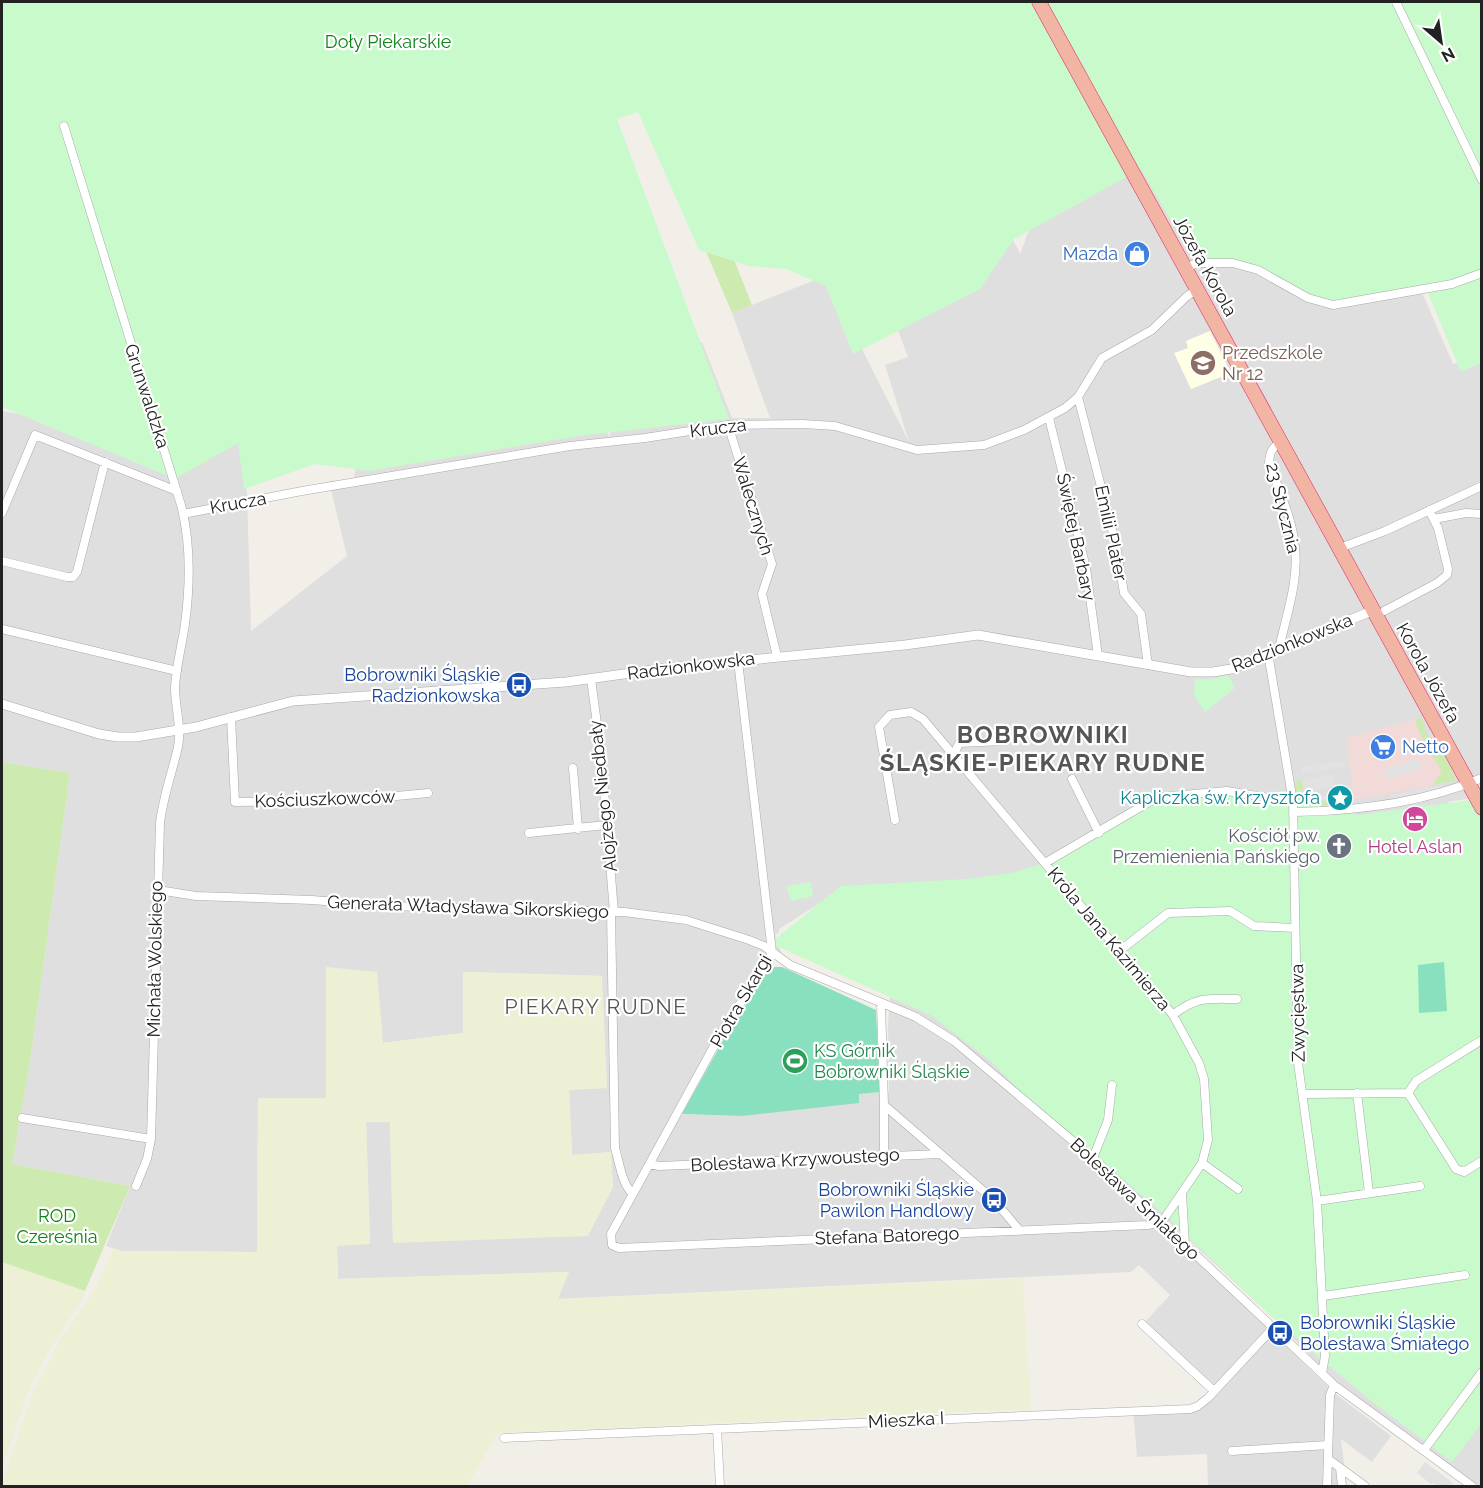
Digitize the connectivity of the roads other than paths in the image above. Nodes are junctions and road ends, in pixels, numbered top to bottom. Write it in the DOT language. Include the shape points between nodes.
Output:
graph roads {
  1 [pos="1039,2"];
  2 [pos="1396,2"];
  3 [pos="64,126"];
  4 [pos="1482,180"];
  5 [pos="1185,268"];
  6 [pos="1482,273"];
  7 [pos="1197,289"];
  8 [pos="1078,397"];
  9 [pos="1049,418"];
  10 [pos="728,425"];
  11 [pos="1281,442"];
  12 [pos="105,462"];
  13 [pos="1481,489"];
  14 [pos="177,491"];
  15 [pos="1430,510"];
  16 [pos="2,513"];
  17 [pos="183,514"];
  18 [pos="1482,514"];
  19 [pos="1434,519"];
  20 [pos="1340,548"];
  21 [pos="2,561"];
  22 [pos="1379,611"];
  23 [pos="2,629"];
  24 [pos="1279,649"];
  25 [pos="1269,653"];
  26 [pos="777,656"];
  27 [pos="1098,656"];
  28 [pos="738,661"];
  29 [pos="1148,665"];
  30 [pos="177,671"];
  31 [pos="591,679"];
  32 [pos="2,704"];
  33 [pos="231,717"];
  34 [pos="179,730"];
  35 [pos="1003,741"];
  36 [pos="953,757"];
  37 [pos="573,768"];
  38 [pos="1482,778"];
  39 [pos="1072,779"];
  40 [pos="1468,784"];
  41 [pos="428,793"];
  42 [pos="1293,802"];
  43 [pos="1482,808"];
  44 [pos="1294,812"];
  45 [pos="895,820"];
  46 [pos="606,825"];
  47 [pos="578,829"];
  48 [pos="1099,832"];
  49 [pos="529,833"];
  50 [pos="1045,863"];
  51 [pos="158,890"];
  52 [pos="613,912"];
  53 [pos="1295,928"];
  54 [pos="772,952"];
  55 [pos="1118,952"];
  56 [pos="1237,999"];
  57 [pos="880,1004"];
  58 [pos="1173,1015"];
  59 [pos="1480,1044"];
  60 [pos="1112,1085"];
  61 [pos="1357,1093"];
  62 [pos="1408,1093"];
  63 [pos="1303,1094"];
  64 [pos="884,1105"];
  65 [pos="22,1118"];
  66 [pos="151,1139"];
  67 [pos="940,1154"];
  68 [pos="885,1155"];
  69 [pos="1093,1158"];
  70 [pos="1480,1162"];
  71 [pos="1202,1163"];
  72 [pos="650,1164"];
  73 [pos="136,1186"];
  74 [pos="1420,1186"];
  75 [pos="1238,1189"];
  76 [pos="1369,1193"];
  77 [pos="633,1194"];
  78 [pos="1182,1194"];
  79 [pos="1317,1201"];
  80 [pos="1162,1222"];
  81 [pos="1020,1231"];
  82 [pos="612,1245"];
  83 [pos="1185,1245"];
  84 [pos="1465,1275"];
  85 [pos="1323,1296"];
  86 [pos="1142,1324"];
  87 [pos="1274,1327"];
  88 [pos="1482,1372"];
  89 [pos="1322,1373"];
  90 [pos="1334,1384"];
  91 [pos="1214,1391"];
  92 [pos="717,1429"];
  93 [pos="504,1438"];
  94 [pos="1328,1445"];
  95 [pos="1424,1450"];
  96 [pos="1232,1451"];
  97 [pos="1328,1459"];
  98 [pos="1340,1468"];
  99 [pos="720,1486"];
  100 [pos="1327,1486"];
  101 [pos="1342,1486"];
  102 [pos="1365,1486"];
  103 [pos="1472,1486"];
  1 -- 5 [label="highway, Józefa Korola"];
  2 -- 4 [label="street"];
  3 -- 14 [label="street, Grunwaldzka"];
  5 -- 6 [label="street" via="1233,263 1258,270 1308,298 1333,305 1452,284"];
  5 -- 7 [label="highway, Józefa Korola"];
  7 -- 8 [label="street, Krucza" via="1152,330 1102,358"];
  7 -- 11 [label="highway, Józefa Korola"];
  8 -- 9 [label="street, Krucza"];
  8 -- 29 [label="street, Emilii Plater" via="1116,545 1124,593 1141,614"];
  9 -- 10 [label="street, Krucza" via="984,445 924,450 834,426"];
  9 -- 27 [label="street, Świętej Barbary" via="1086,568"];
  10 -- 17 [label="street, Krucza" via="570,446"];
  10 -- 26 [label="street, Walecznych" via="772,564 762,594"];
  11 -- 20 [label="highway, Józefa Korola"];
  11 -- 24 [label="street, 23 Stycznia" via="1270,453 1269,462 1290,524 1296,561"];
  12 -- 14 [label="street"];
  12 -- 16 [label="street" via="35,435"];
  12 -- 21 [label="street" via="73,577"];
  13 -- 15 [label="street"];
  14 -- 17 [label="street, Grunwaldzka"];
  15 -- 19 [label="street"];
  15 -- 20 [label="street"];
  17 -- 30 [label="street, Grunwaldzka" via="188,590"];
  18 -- 19 [label="street"];
  19 -- 22 [label="street" via="1447,575"];
  20 -- 22 [label="highway, Józefa Korola"];
  22 -- 24 [label="street, Radzionkowska"];
  22 -- 40 [label="highway, Korola Józefa"];
  23 -- 30 [label="street"];
  24 -- 25 [label="street, Radzionkowska"];
  25 -- 29 [label="street, Radzionkowska" via="1213,672"];
  25 -- 42 [label="street, Zwycięstwa"];
  26 -- 27 [label="street, Radzionkowska" via="978,635"];
  26 -- 28 [label="street, Radzionkowska"];
  27 -- 29 [label="street, Radzionkowska"];
  28 -- 31 [label="street, Radzionkowska"];
  28 -- 54 [label="street, Piotra Skargi"];
  30 -- 34 [label="street, Grunwaldzka"];
  31 -- 33 [label="street, Radzionkowska" via="310,699"];
  31 -- 46 [label="street, Alojzego Niedbały"];
  32 -- 34 [label="street, Radzionkowska" via="108,736 135,737"];
  33 -- 34 [label="street, Radzionkowska"];
  33 -- 41 [label="street, Kościuszkowców" via="235,802 355,800"];
  34 -- 51 [label="street, Michała Wolskiego" via="162,806"];
  35 -- 36 [label="street" via="959,743"];
  36 -- 45 [label="street, Króla Jana Kazimierza" via="923,719 911,712 890,714 879,727"];
  36 -- 50 [label="street, Króla Jana Kazimierza"];
  37 -- 47 [label="street"];
  38 -- 40 [label="street"];
  39 -- 48 [label="street"];
  40 -- 43 [label="highway"];
  40 -- 44 [label="street" via="1349,811"];
  42 -- 44 [label="street, Zwycięstwa"];
  42 -- 48 [label="street" via="1227,791 1162,797"];
  44 -- 53 [label="street, Zwycięstwa"];
  46 -- 47 [label="street"];
  46 -- 52 [label="street, Alojzego Niedbały"];
  47 -- 49 [label="street"];
  48 -- 50 [label="street"];
  50 -- 55 [label="street, Króla Jana Kazimierza"];
  51 -- 52 [label="street, Generała Władysława Sikorskiego" via="188,896 386,906"];
  51 -- 66 [label="street, Michała Wolskiego"];
  52 -- 54 [label="street, Generała Władysława Sikorskiego" via="686,920 749,940"];
  52 -- 77 [label="street, Alojzego Niedbały" via="615,1148"];
  53 -- 55 [label="street" via="1254,926 1230,911 1168,914"];
  53 -- 63 [label="street, Zwycięstwa" via="1298,1063"];
  54 -- 57 [label="street, Bolesława Śmiałego" via="790,965"];
  54 -- 72 [label="street, Piotra Skargi" via="725,1026"];
  55 -- 58 [label="street, Króla Jana Kazimierza"];
  56 -- 58 [label="street, Króla Jana Kazimierza" via="1198,1000"];
  57 -- 64 [label="street"];
  57 -- 69 [label="street, Bolesława Śmiałego" via="916,1017 954,1041"];
  58 -- 71 [label="street, Króla Jana Kazimierza" via="1204,1079 1208,1140"];
  59 -- 62 [label="street" via="1416,1081"];
  60 -- 69 [label="street" via="1108,1120"];
  61 -- 62 [label="street"];
  61 -- 63 [label="street"];
  61 -- 76 [label="street"];
  62 -- 70 [label="street" via="1456,1169 1464,1172"];
  63 -- 79 [label="street, Zwycięstwa"];
  64 -- 67 [label="street"];
  64 -- 68 [label="street"];
  65 -- 66 [label="street"];
  66 -- 73 [label="street, Michała Wolskiego"];
  67 -- 68 [label="street, Bolesława Krzywoustego"];
  67 -- 81 [label="street" via="994,1200"];
  68 -- 72 [label="street, Bolesława Krzywoustego"];
  69 -- 80 [label="street, Bolesława Śmiałego"];
  71 -- 75 [label="street"];
  71 -- 78 [label="street, Króla Jana Kazimierza"];
  72 -- 77 [label="street, Piotra Skargi"];
  74 -- 76 [label="street"];
  76 -- 79 [label="street"];
  77 -- 82 [label="street, Piotra Skargi" via="610,1234"];
  78 -- 80 [label="street, Króla Jana Kazimierza"];
  78 -- 83 [label="street"];
  79 -- 85 [label="street, Zwycięstwa"];
  80 -- 81 [label="street, Stefana Batorego"];
  80 -- 83 [label="street, Bolesława Śmiałego"];
  81 -- 82 [label="street, Stefana Batorego" via="619,1248"];
  83 -- 87 [label="street, Bolesława Śmiałego"];
  84 -- 85 [label="street"];
  85 -- 89 [label="street, Zwycięstwa"];
  86 -- 91 [label="street"];
  87 -- 89 [label="street, Bolesława Śmiałego"];
  87 -- 91 [label="street, Mieszka I"];
  88 -- 95 [label="street"];
  89 -- 90 [label="street, Bolesława Śmiałego"];
  90 -- 94 [label="street"];
  90 -- 95 [label="street, Bolesława Śmiałego"];
  91 -- 92 [label="street, Mieszka I" via="1190,1409"];
  92 -- 93 [label="street, Mieszka I"];
  92 -- 99 [label="street"];
  94 -- 96 [label="street"];
  94 -- 97 [label="street"];
  95 -- 103 [label="street, Bolesława Śmiałego"];
  97 -- 98 [label="street"];
  97 -- 100 [label="street"];
  98 -- 101 [label="street"];
  98 -- 102 [label="street"];
}
